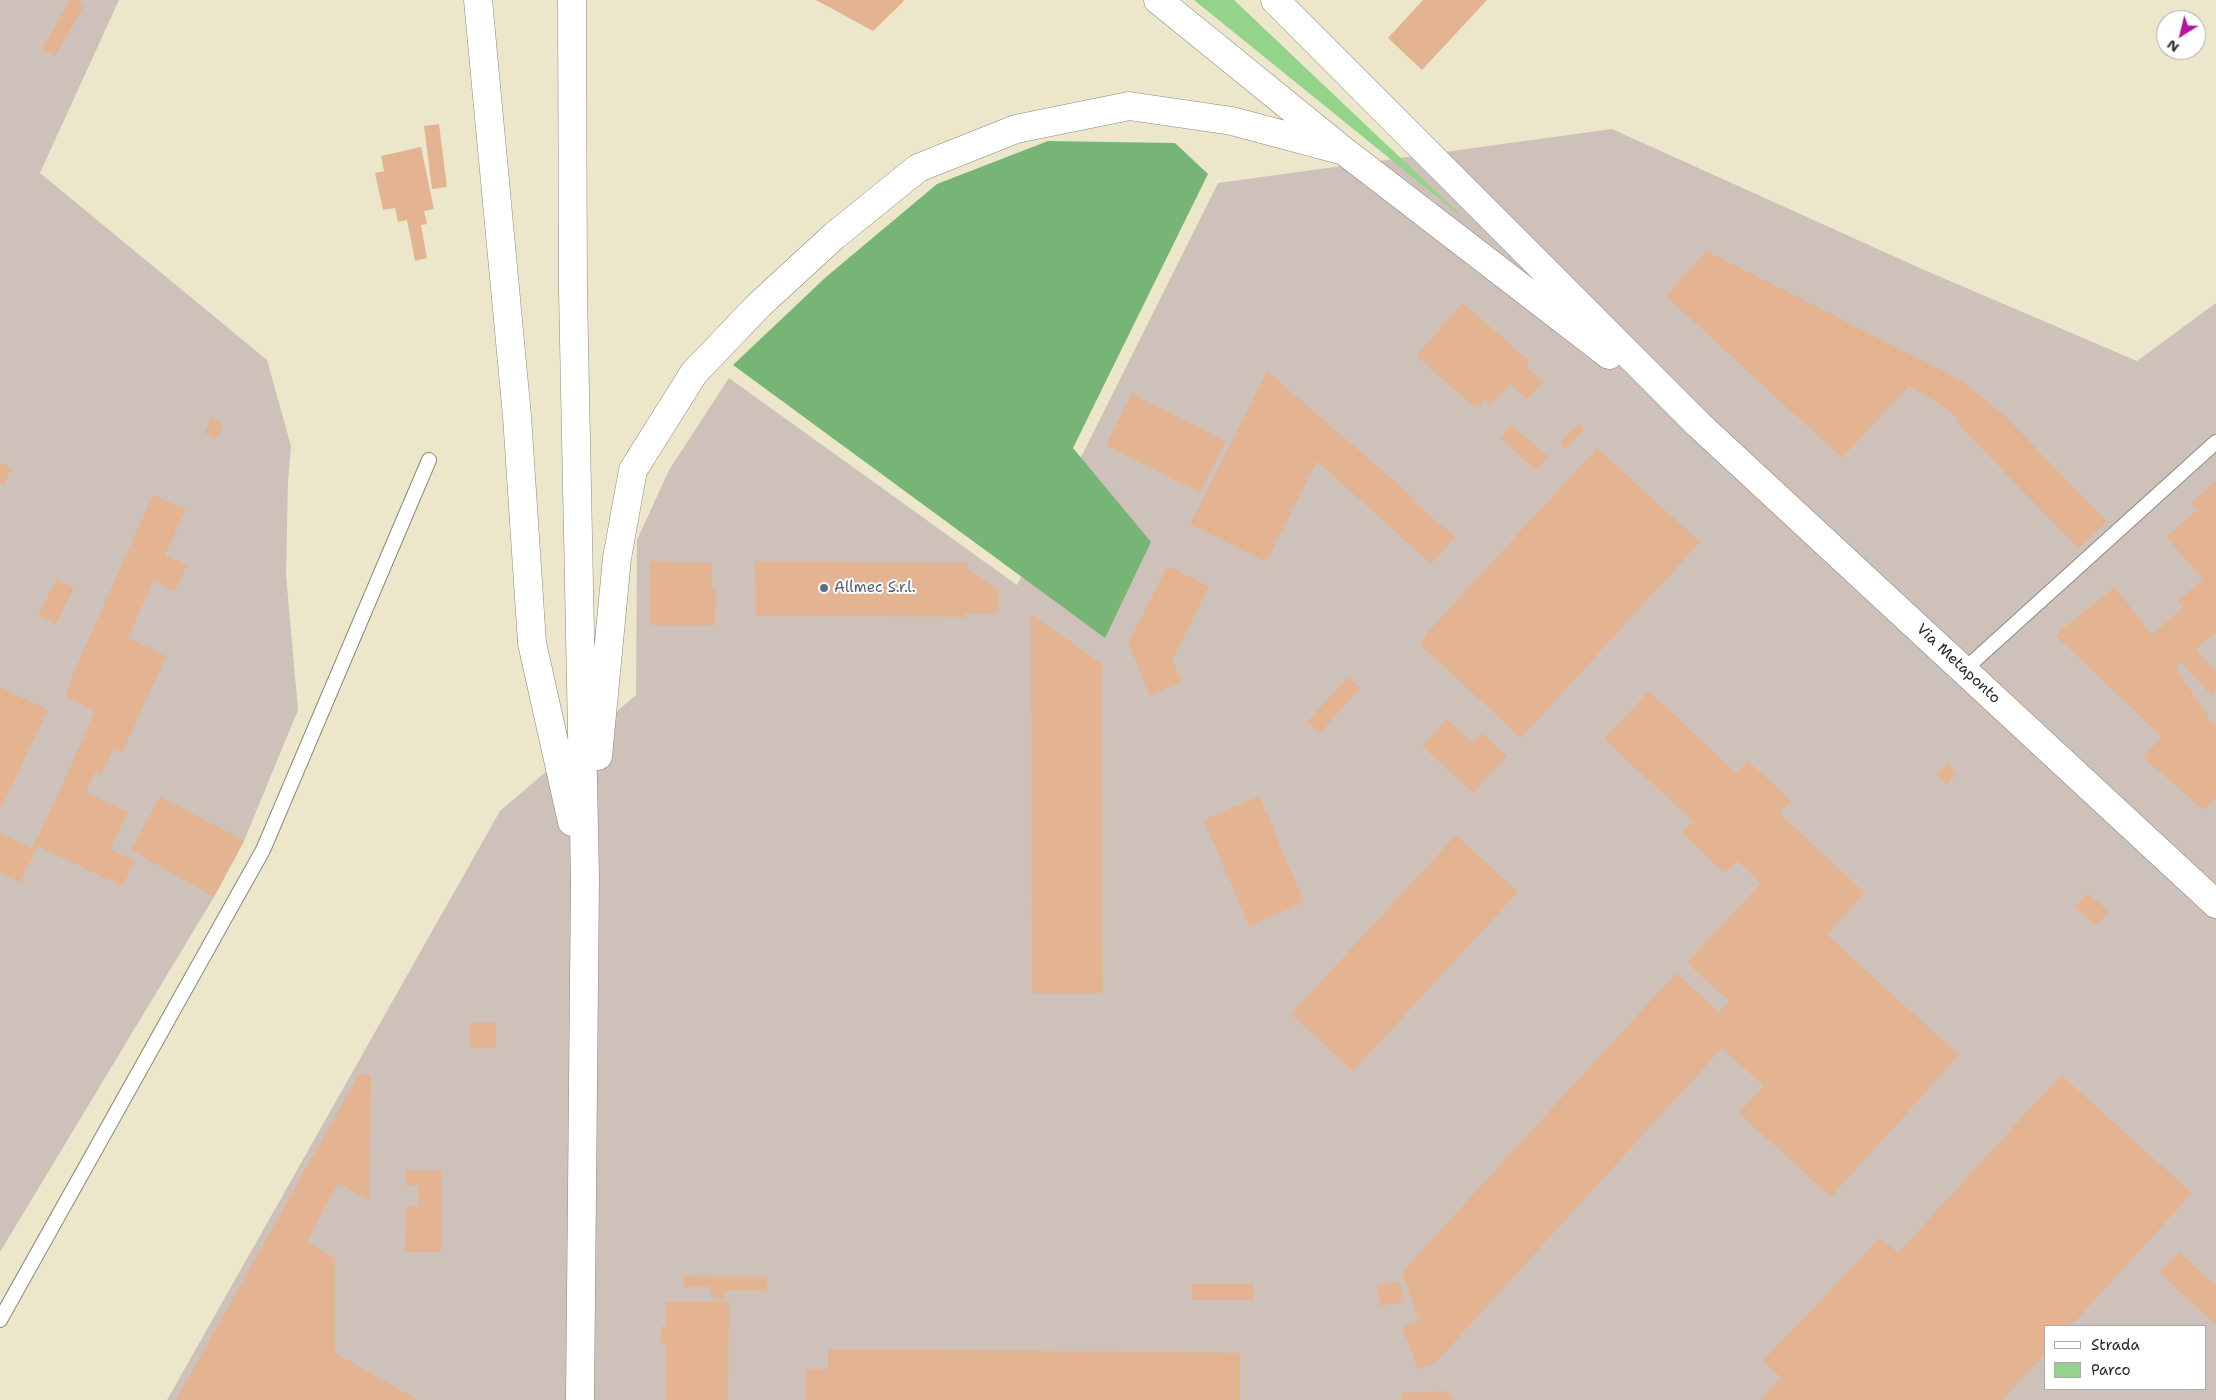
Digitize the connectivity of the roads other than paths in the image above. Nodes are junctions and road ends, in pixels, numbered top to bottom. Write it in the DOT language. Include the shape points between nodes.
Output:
graph roads {
  1 [pos="478,0"];
  2 [pos="572,0"];
  3 [pos="1158,0"];
  4 [pos="1275,0"];
  5 [pos="1344,151"];
  6 [pos="1699,425"];
  7 [pos="2216,442"];
  8 [pos="428,460"];
  9 [pos="1964,670"];
  10 [pos="585,879"];
  11 [pos="2216,904"];
  12 [pos="0,1320"];
  13 [pos="580,1400"];
  1 -- 10 [label="main road" via="516,416 532,643"];
  2 -- 10 [label="main road" via="573,302"];
  3 -- 5 [label="main road"];
  4 -- 6 [label="main road"];
  5 -- 6 [label="main road"];
  5 -- 10 [label="main road" via="1232,121 1129,106 1016,129 918,168 834,236 759,305 694,373 632,470 617,558"];
  6 -- 9 [label="main road, Via Metaponto"];
  7 -- 9 [label="lane"];
  8 -- 12 [label="lane" via="263,850"];
  9 -- 11 [label="main road, Via Metaponto"];
  10 -- 13 [label="main road"];
}
